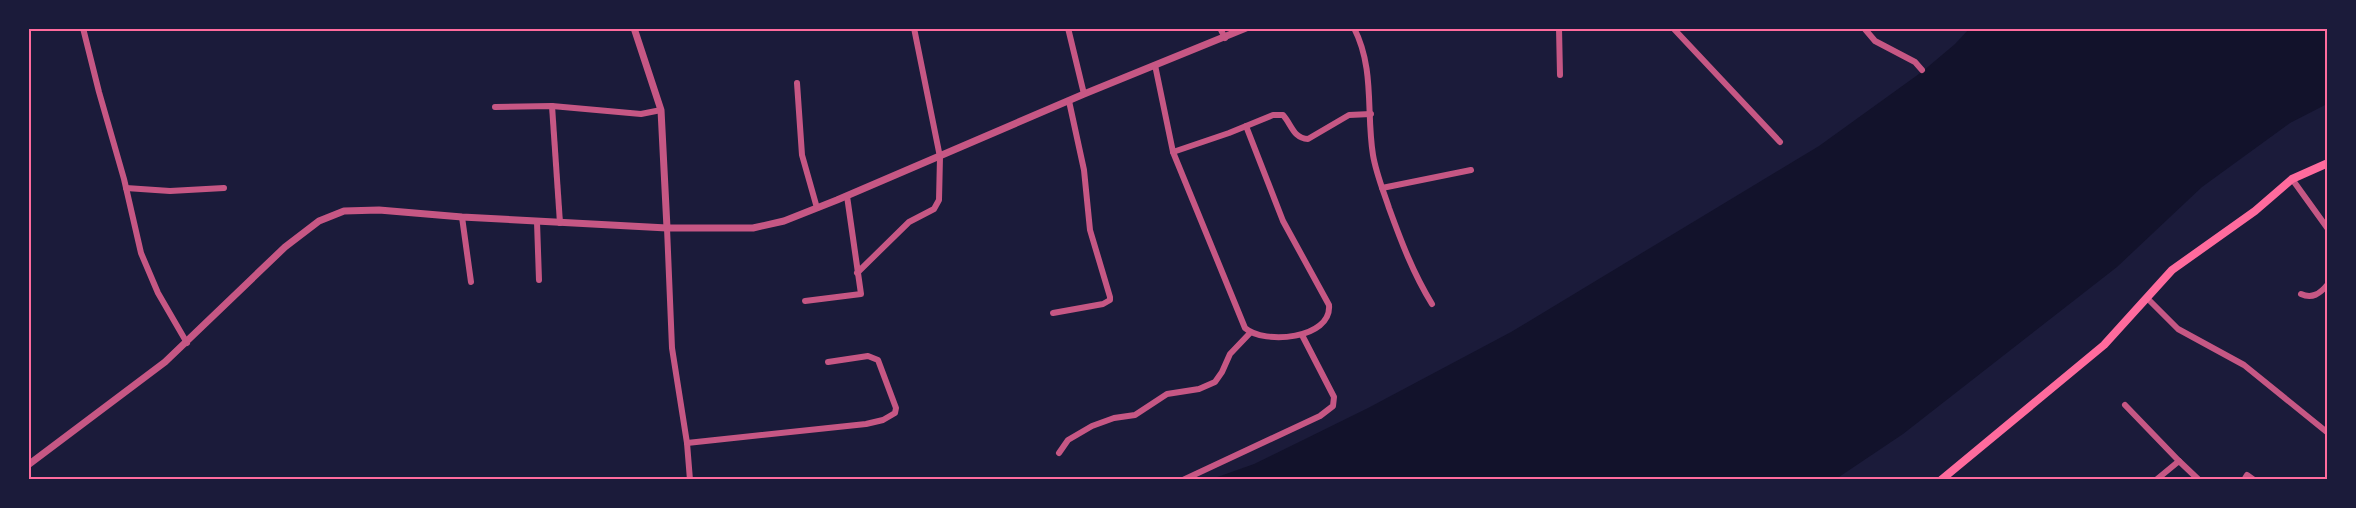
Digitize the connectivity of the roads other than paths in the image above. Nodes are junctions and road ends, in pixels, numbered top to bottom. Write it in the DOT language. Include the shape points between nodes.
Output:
graph roads {
  1 [pos="83,28"];
  2 [pos="634,28"];
  3 [pos="914,28"];
  4 [pos="1068,28"];
  5 [pos="1220,28"];
  6 [pos="1246,28"];
  7 [pos="1354,28"];
  8 [pos="1560,28"];
  9 [pos="1673,28"];
  10 [pos="1864,28"];
  11 [pos="1225,38"];
  12 [pos="1155,65"];
  13 [pos="1922,70"];
  14 [pos="1560,75"];
  15 [pos="796,83"];
  16 [pos="1084,94"];
  17 [pos="1069,101"];
  18 [pos="552,106"];
  19 [pos="495,107"];
  20 [pos="661,110"];
  21 [pos="1371,114"];
  22 [pos="1246,126"];
  23 [pos="1780,142"];
  24 [pos="1173,152"];
  25 [pos="940,157"];
  26 [pos="2328,163"];
  27 [pos="1471,170"];
  28 [pos="2292,179"];
  29 [pos="126,188"];
  30 [pos="224,188"];
  31 [pos="1382,188"];
  32 [pos="847,196"];
  33 [pos="817,208"];
  34 [pos="462,218"];
  35 [pos="537,222"];
  36 [pos="560,223"];
  37 [pos="667,228"];
  38 [pos="2328,229"];
  39 [pos="857,273"];
  40 [pos="539,280"];
  41 [pos="471,282"];
  42 [pos="2328,284"];
  43 [pos="2301,294"];
  44 [pos="2147,298"];
  45 [pos="805,301"];
  46 [pos="1432,304"];
  47 [pos="1053,313"];
  48 [pos="1250,333"];
  49 [pos="1302,335"];
  50 [pos="187,343"];
  51 [pos="828,362"];
  52 [pos="2125,405"];
  53 [pos="2328,434"];
  54 [pos="687,444"];
  55 [pos="1059,453"];
  56 [pos="2179,461"];
  57 [pos="28,465"];
  58 [pos="690,480"];
  59 [pos="1183,480"];
  60 [pos="1941,480"];
  61 [pos="2156,480"];
  62 [pos="2199,480"];
  63 [pos="2244,480"];
  64 [pos="2254,480"];
  1 -- 29 [label="street"];
  2 -- 20 [label="street"];
  3 -- 25 [label="street"];
  4 -- 16 [label="street"];
  5 -- 11 [label="street"];
  6 -- 11 [label="street"];
  7 -- 21 [label="street" via="1366,66"];
  8 -- 14 [label="street"];
  9 -- 23 [label="street"];
  10 -- 13 [label="street" via="1875,41 1915,62"];
  11 -- 12 [label="street"];
  12 -- 16 [label="street"];
  12 -- 24 [label="street"];
  15 -- 33 [label="street" via="802,155"];
  16 -- 17 [label="street"];
  17 -- 25 [label="street"];
  17 -- 47 [label="street" via="1084,170 1090,230 1110,300"];
  18 -- 19 [label="street"];
  18 -- 20 [label="street" via="641,114"];
  18 -- 36 [label="street"];
  20 -- 37 [label="street"];
  21 -- 22 [label="street" via="1349,115 1308,139 1294,133 1287,119 1279,114"];
  21 -- 31 [label="street" via="1373,157"];
  22 -- 24 [label="street"];
  22 -- 49 [label="street" via="1283,222 1329,305 1325,322"];
  24 -- 48 [label="street" via="1240,318"];
  25 -- 32 [label="street"];
  25 -- 39 [label="street" via="939,200 934,209 909,222"];
  26 -- 28 [label="main road"];
  27 -- 31 [label="street"];
  28 -- 38 [label="street"];
  28 -- 44 [label="main road" via="2255,211 2172,270"];
  29 -- 30 [label="street"];
  29 -- 50 [label="street" via="141,253 158,293"];
  31 -- 46 [label="street" via="1411,267"];
  32 -- 33 [label="street"];
  32 -- 39 [label="street"];
  33 -- 37 [label="street" via="753,228"];
  34 -- 35 [label="street"];
  34 -- 41 [label="street"];
  34 -- 50 [label="street" via="379,210 344,211 320,221 285,247"];
  35 -- 36 [label="street"];
  35 -- 40 [label="street"];
  36 -- 37 [label="street"];
  37 -- 54 [label="street" via="672,348"];
  39 -- 45 [label="street" via="860,296"];
  42 -- 43 [label="street" via="2318,294"];
  44 -- 53 [label="street" via="2178,329 2244,365"];
  44 -- 60 [label="main road" via="2104,345"];
  48 -- 49 [label="street" via="1274,337"];
  48 -- 55 [label="street" via="1230,354 1215,382 1167,394 1135,415 1092,426 1068,440"];
  49 -- 59 [label="street" via="1334,397 1329,411"];
  50 -- 57 [label="street"];
  51 -- 54 [label="street" via="868,356 878,360 895,413 866,424"];
  52 -- 56 [label="street"];
  54 -- 58 [label="street"];
  56 -- 61 [label="street"];
  56 -- 62 [label="street"];
  63 -- 64 [label="street" via="2247,475"];
}
